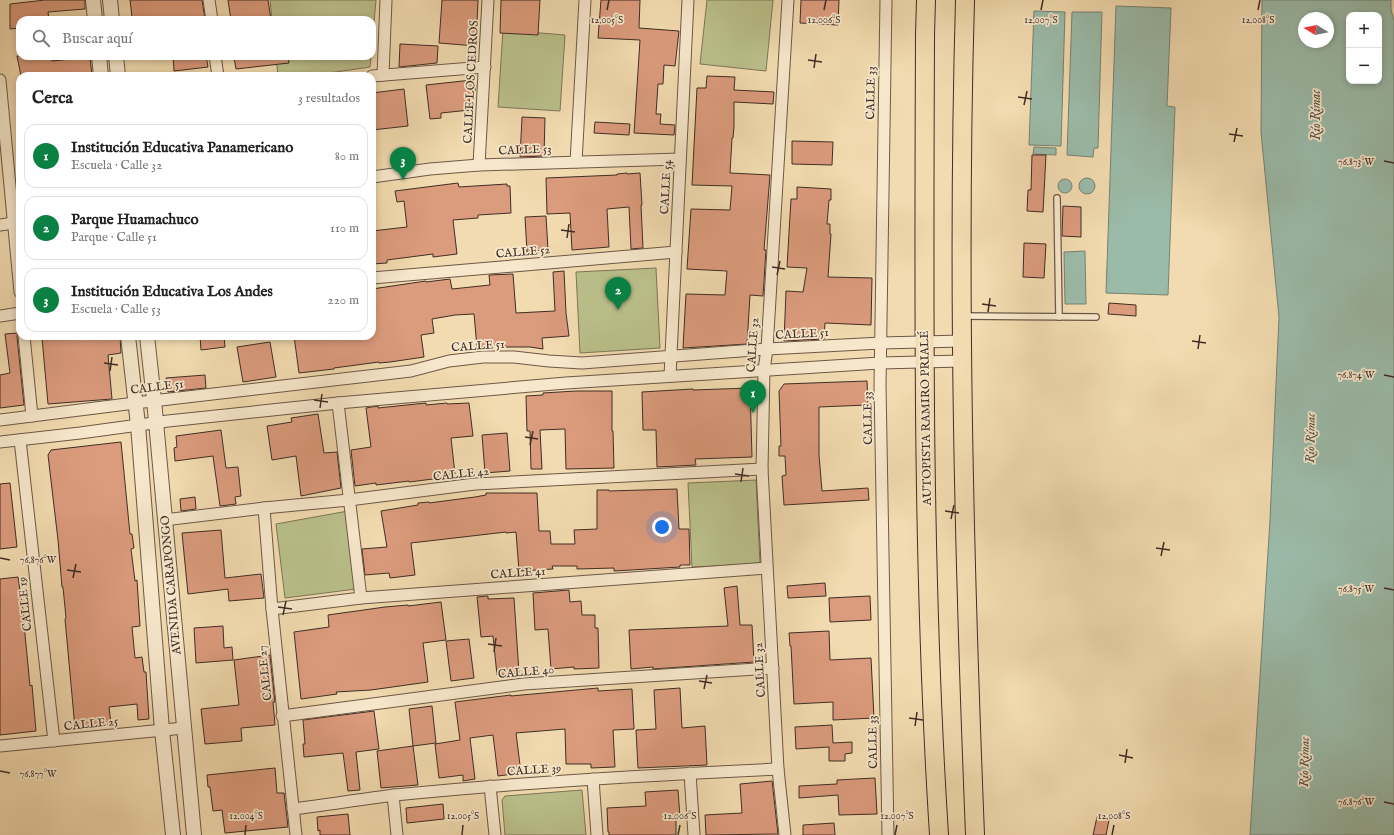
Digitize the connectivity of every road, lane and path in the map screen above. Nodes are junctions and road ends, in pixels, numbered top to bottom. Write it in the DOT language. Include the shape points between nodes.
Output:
graph roads {
  1 [pos="93,0"];
  2 [pos="110,0"];
  3 [pos="209,0"];
  4 [pos="386,0"];
  5 [pos="488,0"];
  6 [pos="585,0"];
  7 [pos="688,0"];
  8 [pos="788,0"];
  9 [pos="886,0"];
  10 [pos="926,0"];
  11 [pos="965,0"];
  12 [pos="95,16"];
  13 [pos="112,16"];
  14 [pos="211,16"];
  15 [pos="99,60"];
  16 [pos="116,60"];
  17 [pos="216,60"];
  18 [pos="485,67"];
  19 [pos="101,72"];
  20 [pos="118,72"];
  21 [pos="218,72"];
  22 [pos="377,75"];
  23 [pos="0,80"];
  24 [pos="2,125"];
  25 [pos="680,159"];
  26 [pos="576,162"];
  27 [pos="480,165"];
  28 [pos="376,176"];
  29 [pos="1057,198"];
  30 [pos="13,223"];
  31 [pos="0,225"];
  32 [pos="676,252"];
  33 [pos="16,253"];
  34 [pos="376,278"];
  35 [pos="16,314"];
  36 [pos="0,316"];
  37 [pos="962,316"];
  38 [pos="1059,317"];
  39 [pos="1096,317"];
  40 [pos="24,340"];
  41 [pos="128,340"];
  42 [pos="147,340"];
  43 [pos="962,341"];
  44 [pos="924,342"];
  45 [pos="881,343"];
  46 [pos="767,348"];
  47 [pos="670,356"];
  48 [pos="962,361"];
  49 [pos="924,362"];
  50 [pos="880,363"];
  51 [pos="764,370"];
  52 [pos="670,376"];
  53 [pos="154,400"];
  54 [pos="135,403"];
  55 [pos="338,403"];
  56 [pos="32,416"];
  57 [pos="0,420"];
  58 [pos="156,422"];
  59 [pos="138,425"];
  60 [pos="20,440"];
  61 [pos="0,442"];
  62 [pos="762,469"];
  63 [pos="349,500"];
  64 [pos="264,508"];
  65 [pos="164,520"];
  66 [pos="766,568"];
  67 [pos="361,598"];
  68 [pos="272,609"];
  69 [pos="773,668"];
  70 [pos="282,716"];
  71 [pos="184,728"];
  72 [pos="162,730"];
  73 [pos="54,741"];
  74 [pos="0,746"];
  75 [pos="778,769"];
  76 [pos="690,773"];
  77 [pos="593,779"];
  78 [pos="490,786"];
  79 [pos="393,795"];
  80 [pos="293,809"];
  81 [pos="173,835"];
  82 [pos="194,835"];
  83 [pos="296,835"];
  84 [pos="397,835"];
  85 [pos="494,835"];
  86 [pos="597,835"];
  87 [pos="694,835"];
  88 [pos="785,835"];
  89 [pos="888,835"];
  90 [pos="939,835"];
  91 [pos="975,835"];
  1 -- 12 [label="street"];
  2 -- 13 [label="street"];
  3 -- 14 [label="street"];
  4 -- 22 [label="street"];
  5 -- 18 [label="street, CALLE LOS CEDROS"];
  6 -- 26 [label="street"];
  7 -- 25 [label="street, CALLE 54"];
  8 -- 46 [label="street, CALLE 32"];
  9 -- 45 [label="street, CALLE 33"];
  10 -- 44 [label="highway, AUTOPISTA RAMIRO PRIALÉ"];
  11 -- 37 [label="highway"];
  15 -- 19 [label="street"];
  16 -- 20 [label="street"];
  17 -- 21 [label="street"];
  18 -- 22 [label="street"];
  18 -- 27 [label="street, CALLE LOS CEDROS"];
  23 -- 24 [label="street"];
  24 -- 30 [label="street"];
  25 -- 26 [label="street, CALLE 53"];
  25 -- 32 [label="street, CALLE 54"];
  26 -- 27 [label="street, CALLE 53"];
  27 -- 28 [label="street, CALLE 53"];
  29 -- 38 [label="lane"];
  30 -- 31 [label="street"];
  30 -- 33 [label="street"];
  32 -- 34 [label="street, CALLE 52"];
  32 -- 47 [label="street, CALLE 54"];
  35 -- 36 [label="street"];
  37 -- 38 [label="lane"];
  37 -- 43 [label="highway"];
  38 -- 39 [label="lane"];
  40 -- 56 [label="street"];
  41 -- 54 [label="street, AVENIDA CARAPONGO"];
  42 -- 53 [label="street, AVENIDA CARAPONGO"];
  43 -- 44 [label="street, CALLE 51"];
  43 -- 48 [label="highway"];
  44 -- 45 [label="street, CALLE 51"];
  44 -- 49 [label="highway, AUTOPISTA RAMIRO PRIALÉ"];
  45 -- 46 [label="street, CALLE 51"];
  45 -- 50 [label="street, CALLE 33"];
  46 -- 47 [label="street, CALLE 51"];
  46 -- 51 [label="street, CALLE 32"];
  47 -- 52 [label="street, CALLE 54"];
  47 -- 53 [label="street, CALLE 51" via="582,363 483,357 449,361 411,371"];
  48 -- 49 [label="street"];
  48 -- 91 [label="highway"];
  49 -- 50 [label="street"];
  49 -- 90 [label="highway, AUTOPISTA RAMIRO PRIALÉ" via="932,731"];
  50 -- 51 [label="street"];
  50 -- 89 [label="street, CALLE 33"];
  51 -- 52 [label="street"];
  51 -- 62 [label="street, CALLE 32"];
  52 -- 55 [label="street"];
  53 -- 54 [label="street, CALLE 51"];
  53 -- 58 [label="street, AVENIDA CARAPONGO"];
  54 -- 56 [label="street, CALLE 51"];
  54 -- 59 [label="street, AVENIDA CARAPONGO"];
  55 -- 58 [label="street"];
  55 -- 63 [label="street"];
  56 -- 57 [label="street, CALLE 51"];
  58 -- 59 [label="street"];
  58 -- 65 [label="street, AVENIDA CARAPONGO"];
  59 -- 60 [label="street"];
  59 -- 72 [label="street, AVENIDA CARAPONGO"];
  60 -- 61 [label="street"];
  60 -- 73 [label="street, CALLE 19"];
  62 -- 63 [label="street, CALLE 42" via="475,484"];
  62 -- 66 [label="street, CALLE 32"];
  63 -- 64 [label="street, CALLE 42"];
  63 -- 67 [label="street"];
  64 -- 65 [label="street, CALLE 42"];
  64 -- 68 [label="street, CALLE 27"];
  65 -- 71 [label="street, AVENIDA CARAPONGO"];
  66 -- 67 [label="street, CALLE 41"];
  66 -- 69 [label="street, CALLE 32"];
  67 -- 68 [label="street, CALLE 41"];
  68 -- 70 [label="street, CALLE 27"];
  69 -- 70 [label="street, CALLE 40" via="524,684"];
  69 -- 75 [label="street, CALLE 32"];
  70 -- 80 [label="street, CALLE 27"];
  71 -- 72 [label="street, CALLE 25"];
  71 -- 82 [label="street, AVENIDA CARAPONGO"];
  72 -- 73 [label="street, CALLE 25"];
  72 -- 81 [label="street, AVENIDA CARAPONGO"];
  73 -- 74 [label="street, CALLE 25"];
  75 -- 76 [label="street, CALLE 39"];
  75 -- 88 [label="street, CALLE 32"];
  76 -- 77 [label="street, CALLE 39"];
  76 -- 87 [label="street"];
  77 -- 78 [label="street, CALLE 39"];
  77 -- 86 [label="street"];
  78 -- 79 [label="street, CALLE 39"];
  78 -- 85 [label="street"];
  79 -- 80 [label="street, CALLE 39"];
  79 -- 84 [label="street"];
  80 -- 83 [label="street, CALLE 27"];
}
